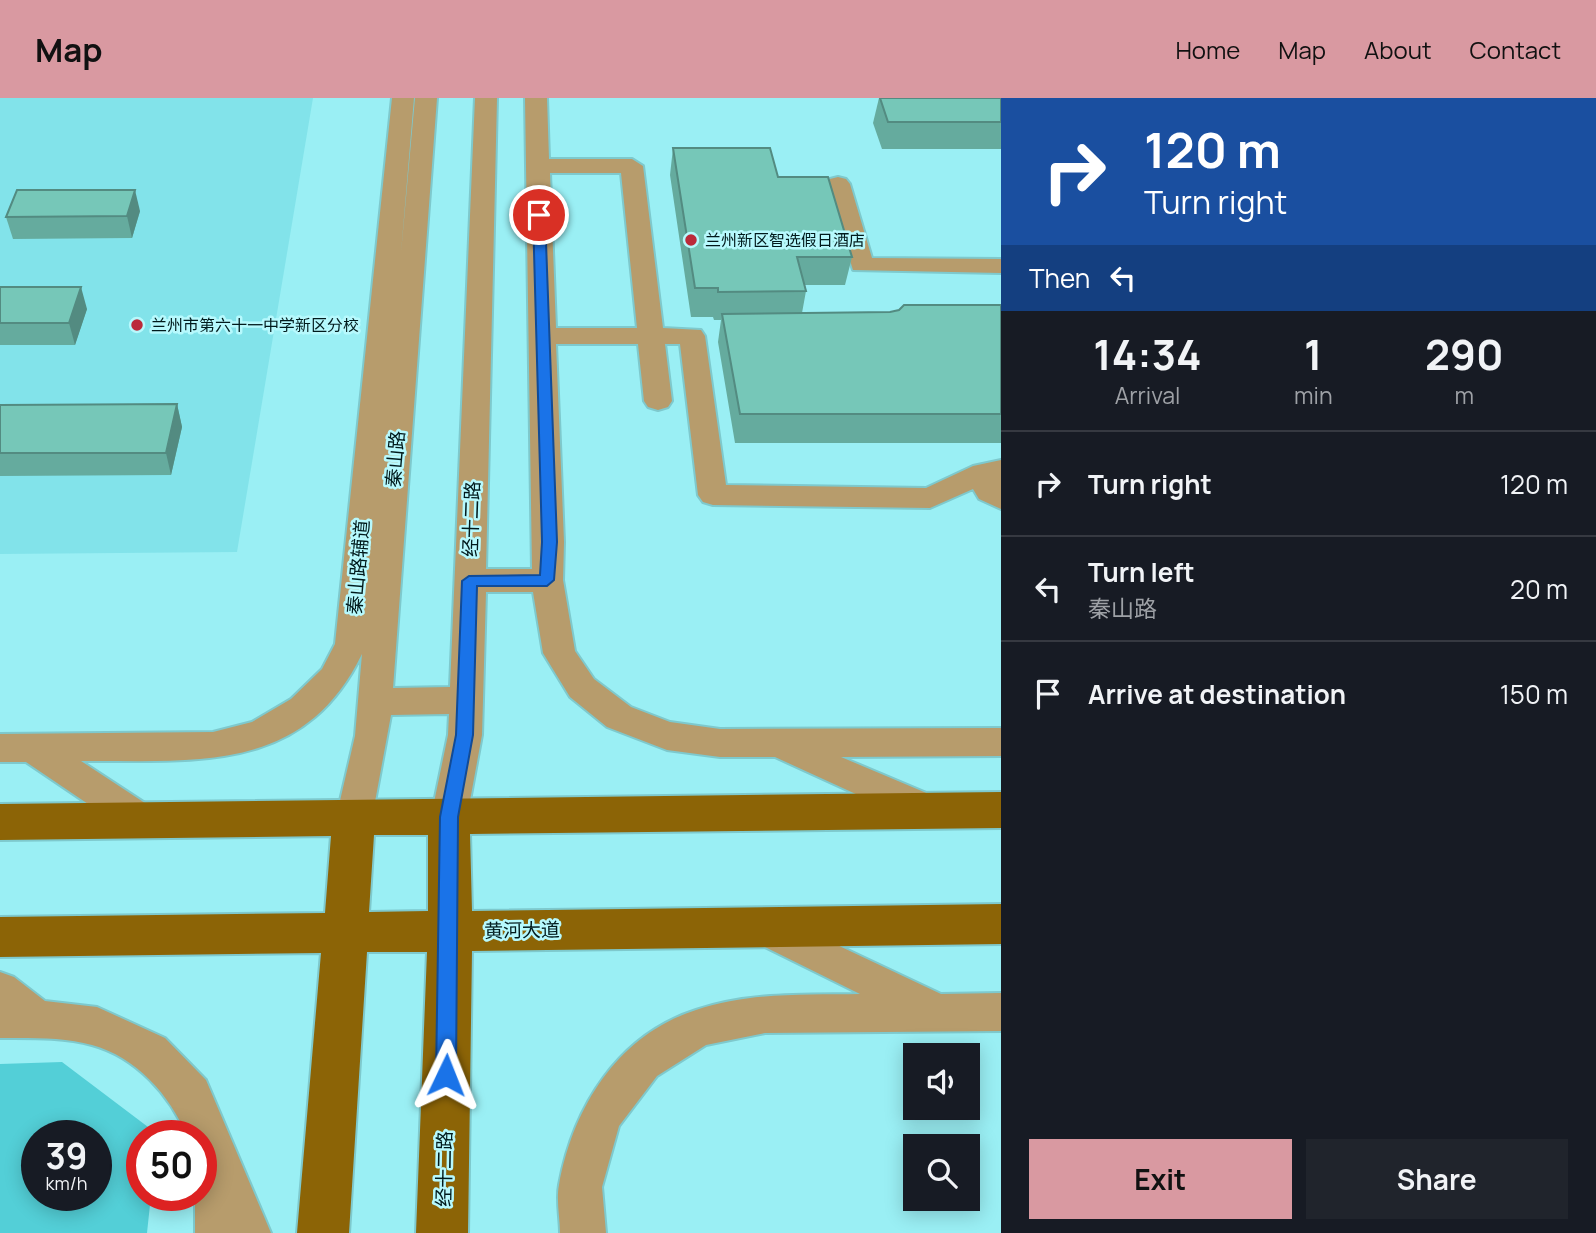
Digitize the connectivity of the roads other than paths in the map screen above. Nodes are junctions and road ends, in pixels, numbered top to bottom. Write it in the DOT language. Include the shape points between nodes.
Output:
graph roads {
  1 [pos="403,98"];
  2 [pos="426,98"];
  3 [pos="486,98"];
  4 [pos="536,98"];
  5 [pos="538,166"];
  6 [pos="838,184"];
  7 [pos="1001,265"];
  8 [pos="721,331"];
  9 [pos="543,336"];
  10 [pos="652,336"];
  11 [pos="692,336"];
  12 [pos="659,401"];
  13 [pos="992,471"];
  14 [pos="1001,499"];
  15 [pos="547,580"];
  16 [pos="469,581"];
  17 [pos="465,700"];
  18 [pos="374,702"];
  19 [pos="1001,742"];
  20 [pos="776,744"];
  21 [pos="17,748"];
  22 [pos="1001,810"];
  23 [pos="930,811"];
  24 [pos="449,817"];
  25 [pos="354,818"];
  26 [pos="141,820"];
  27 [pos="0,822"];
  28 [pos="1001,924"];
  29 [pos="763,927"];
  30 [pos="450,931"];
  31 [pos="346,932"];
  32 [pos="0,937"];
  33 [pos="0,990"];
  34 [pos="1001,1012"];
  35 [pos="938,1013"];
  36 [pos="18,1019"];
  37 [pos="202,1120"];
  38 [pos="217,1157"];
  39 [pos="217,1206"];
  40 [pos="218,1233"];
  41 [pos="248,1233"];
  42 [pos="323,1233"];
  43 [pos="442,1233"];
  44 [pos="583,1233"];
  1 -- 21 [label="street, 秦山路辅道" via="351,643 334,678 303,709 272,727 213,746"];
  2 -- 18 [label="street, 秦山路"];
  3 -- 16 [label="street, 经十二路"];
  4 -- 5 [label="street"];
  5 -- 9 [label="street"];
  5 -- 10 [label="street" via="632,166"];
  6 -- 7 [label="street" via="862,265"];
  8 -- 11 [label="street"];
  9 -- 10 [label="street"];
  9 -- 15 [label="street"];
  10 -- 11 [label="street"];
  10 -- 12 [label="street"];
  11 -- 13 [label="street" via="713,495 930,498"];
  13 -- 14 [label="street" via="989,492"];
  15 -- 16 [label="street"];
  15 -- 20 [label="street" via="559,653 582,688 619,717 667,737"];
  16 -- 17 [label="street, 经十二路"];
  17 -- 18 [label="street"];
  17 -- 24 [label="street, 经十二路" via="464,735"];
  18 -- 25 [label="street, 秦山路" via="372,736"];
  19 -- 20 [label="street"];
  20 -- 23 [label="street"];
  21 -- 26 [label="street"];
  22 -- 23 [label="main road"];
  23 -- 24 [label="main road"];
  24 -- 25 [label="main road"];
  24 -- 30 [label="main road, 经十二路"];
  25 -- 26 [label="main road"];
  25 -- 31 [label="main road"];
  26 -- 27 [label="main road"];
  28 -- 29 [label="main road, 黄河大道"];
  29 -- 30 [label="main road, 黄河大道"];
  29 -- 35 [label="street"];
  30 -- 31 [label="main road, 黄河大道"];
  30 -- 43 [label="main road, 经十二路"];
  31 -- 32 [label="main road, 黄河大道"];
  31 -- 42 [label="main road"];
  33 -- 36 [label="street"];
  34 -- 35 [label="street"];
  35 -- 44 [label="street" via="765,1014 698,1028 642,1062 600,1116 580,1187"];
  36 -- 37 [label="street" via="97,1026 150,1052 191,1094"];
  38 -- 41 [label="street"];
  39 -- 40 [label="street"];
}
